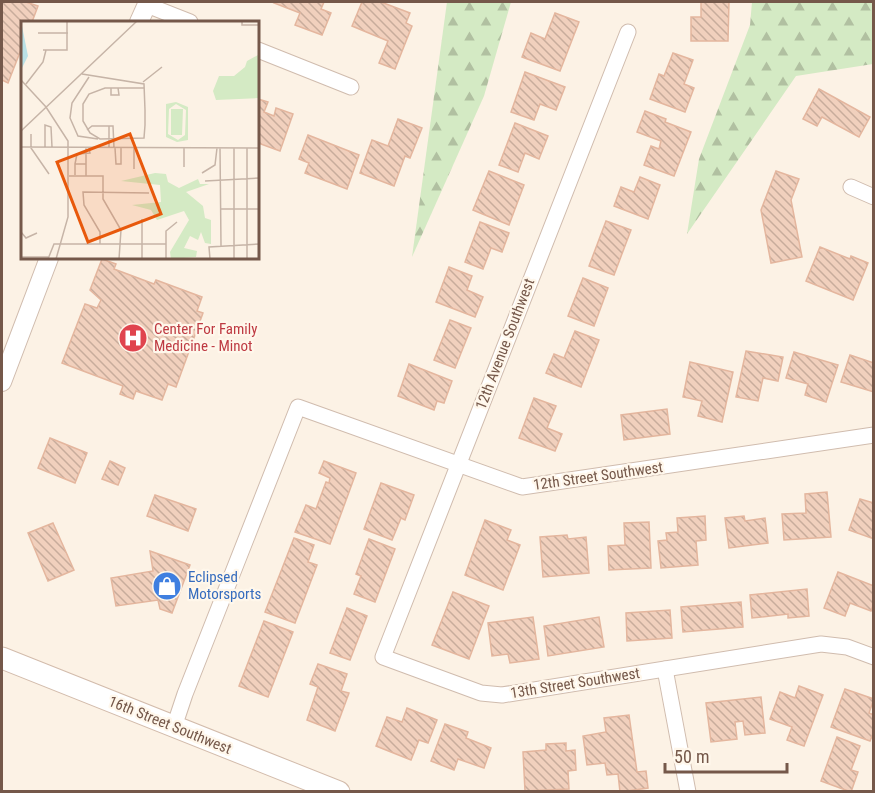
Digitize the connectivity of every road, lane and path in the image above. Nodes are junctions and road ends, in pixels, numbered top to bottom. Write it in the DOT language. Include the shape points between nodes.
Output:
graph roads {
  1 [pos="148,3"];
  2 [pos="139,21"];
  3 [pos="188,21"];
  4 [pos="628,32"];
  5 [pos="260,51"];
  6 [pos="351,87"];
  7 [pos="851,187"];
  8 [pos="873,196"];
  9 [pos="49,260"];
  10 [pos="2,382"];
  11 [pos="873,435"];
  12 [pos="458,464"];
  13 [pos="383,657"];
  14 [pos="873,657"];
  15 [pos="2,658"];
  16 [pos="665,669"];
  17 [pos="174,727"];
  18 [pos="339,792"];
  19 [pos="688,792"];
  1 -- 2 [label="street"];
  1 -- 3 [label="street"];
  4 -- 12 [label="street, 12th Avenue Southwest"];
  5 -- 6 [label="street"];
  7 -- 8 [label="street"];
  9 -- 10 [label="street"];
  11 -- 12 [label="street, 12th Street Southwest" via="522,487"];
  12 -- 13 [label="street, 12th Avenue Southwest"];
  12 -- 17 [label="street, 12th Street Southwest" via="298,407"];
  13 -- 16 [label="street, 13th Street Southwest" via="481,693 502,696"];
  14 -- 16 [label="street, 13th Street Southwest" via="848,647 821,644"];
  15 -- 17 [label="main road, 16th Street Southwest"];
  16 -- 19 [label="street"];
  17 -- 18 [label="main road, 16th Street Southwest"];
}
